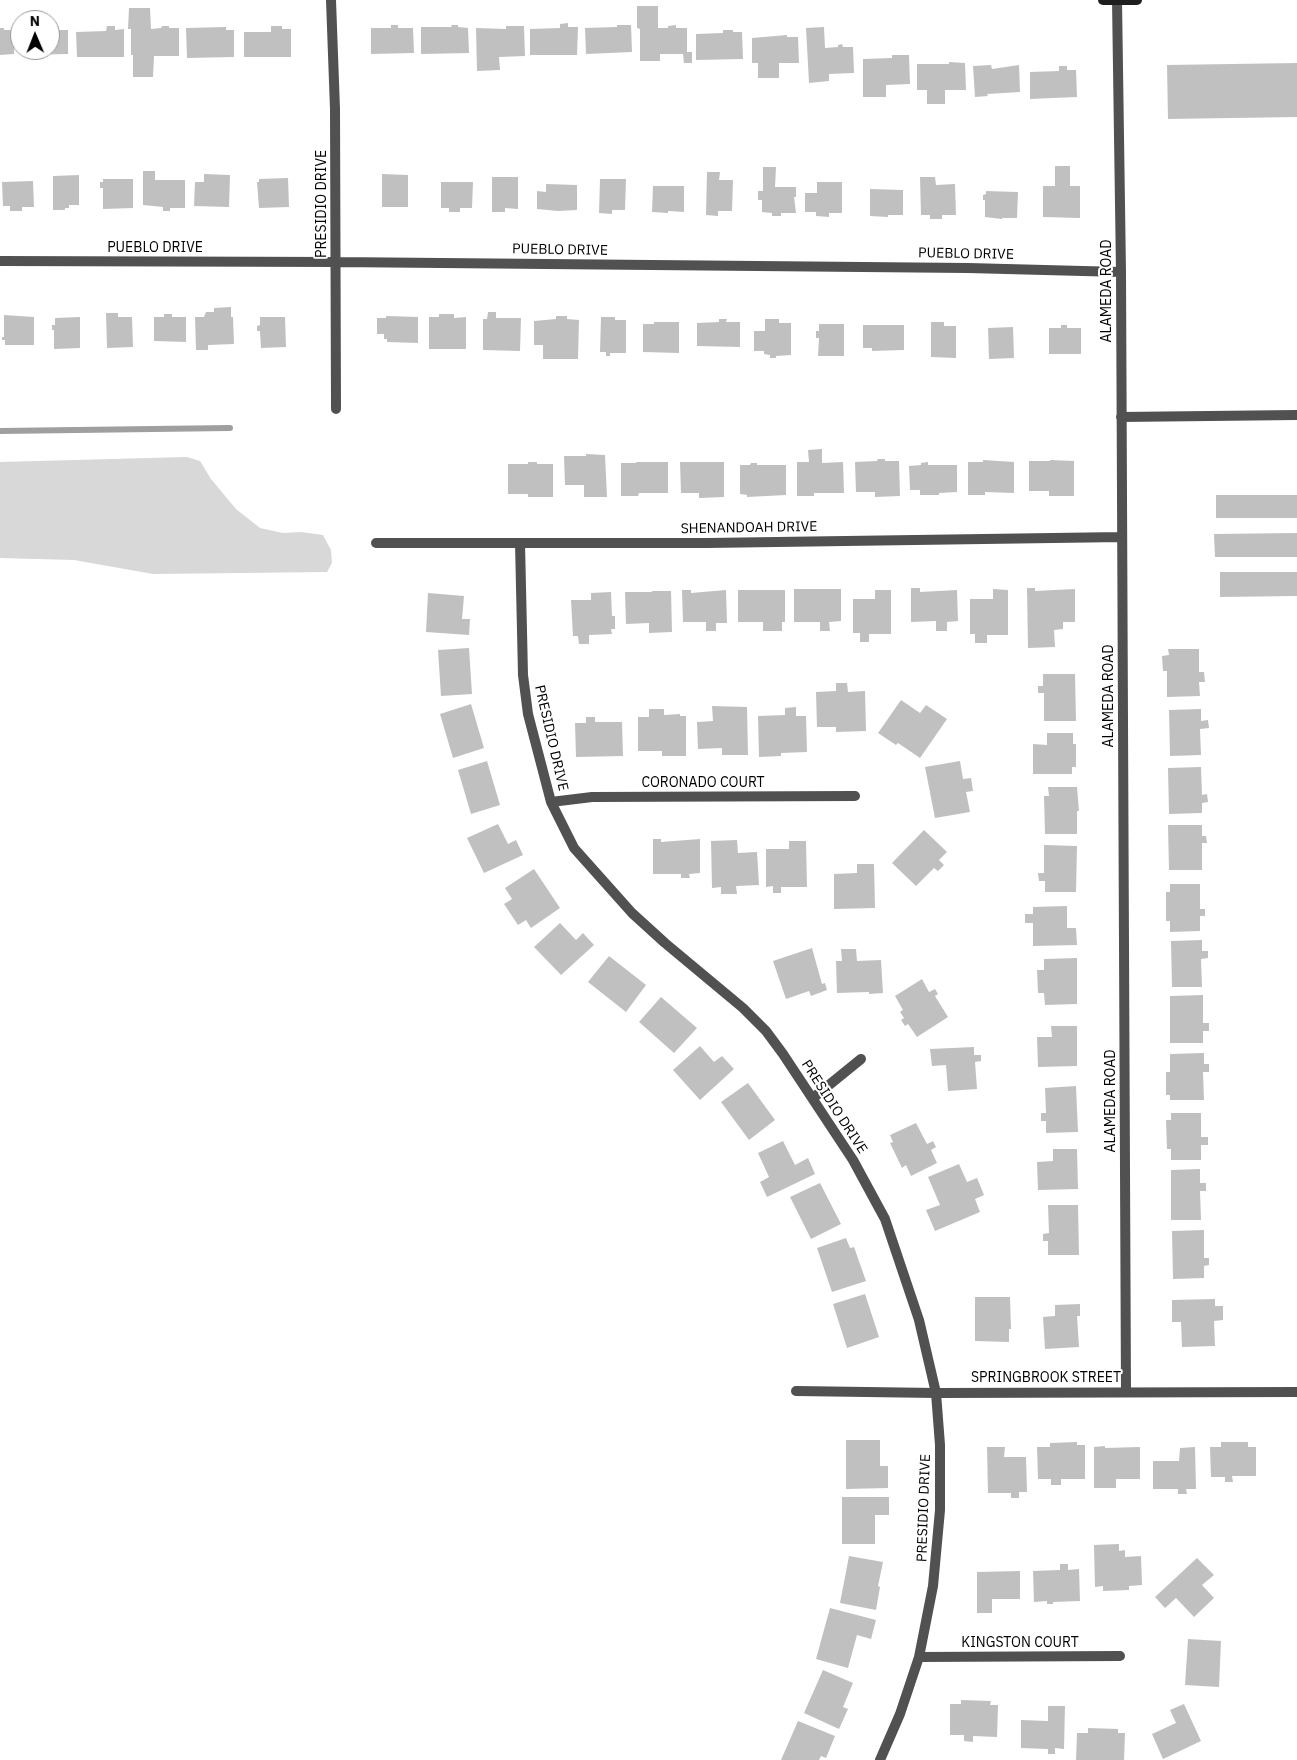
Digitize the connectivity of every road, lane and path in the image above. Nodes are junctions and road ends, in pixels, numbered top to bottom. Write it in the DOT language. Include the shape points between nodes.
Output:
graph roads {
  1 [pos="331,0"];
  2 [pos="1103,0"];
  3 [pos="1117,0"];
  4 [pos="1137,0"];
  5 [pos="0,261"];
  6 [pos="336,262"];
  7 [pos="1120,272"];
  8 [pos="336,409"];
  9 [pos="1297,415"];
  10 [pos="1121,416"];
  11 [pos="1122,537"];
  12 [pos="376,543"];
  13 [pos="520,543"];
  14 [pos="855,796"];
  15 [pos="551,802"];
  16 [pos="861,1059"];
  17 [pos="813,1098"];
  18 [pos="796,1391"];
  19 [pos="1126,1391"];
  20 [pos="1297,1392"];
  21 [pos="936,1393"];
  22 [pos="1120,1656"];
  23 [pos="920,1657"];
  24 [pos="880,1760"];
  1 -- 6 [label="street, PRESIDIO DRIVE"];
  2 -- 3 [label="main road"];
  3 -- 4 [label="main road"];
  3 -- 7 [label="street, ALAMEDA ROAD"];
  5 -- 6 [label="street, PUEBLO DRIVE"];
  6 -- 7 [label="street, PUEBLO DRIVE"];
  6 -- 8 [label="street, PRESIDIO DRIVE"];
  7 -- 10 [label="street, ALAMEDA ROAD"];
  9 -- 10 [label="street"];
  10 -- 11 [label="street, ALAMEDA ROAD"];
  11 -- 13 [label="street, SHENANDOAH DRIVE"];
  11 -- 19 [label="street, ALAMEDA ROAD"];
  12 -- 13 [label="street, SHENANDOAH DRIVE"];
  13 -- 15 [label="street, PRESIDIO DRIVE" via="523,676 528,714"];
  14 -- 15 [label="street, CORONADO COURT" via="592,797"];
  15 -- 17 [label="street, PRESIDIO DRIVE" via="574,848 597,875 651,932 766,1031"];
  16 -- 17 [label="street"];
  17 -- 21 [label="street, PRESIDIO DRIVE" via="853,1160 885,1219 919,1320"];
  18 -- 21 [label="street, SPRINGBROOK STREET"];
  19 -- 20 [label="street, SPRINGBROOK STREET"];
  19 -- 21 [label="street, SPRINGBROOK STREET"];
  21 -- 23 [label="street, PRESIDIO DRIVE" via="940,1510 933,1586"];
  22 -- 23 [label="street, KINGSTON COURT"];
  23 -- 24 [label="street, PRESIDIO DRIVE"];
}
